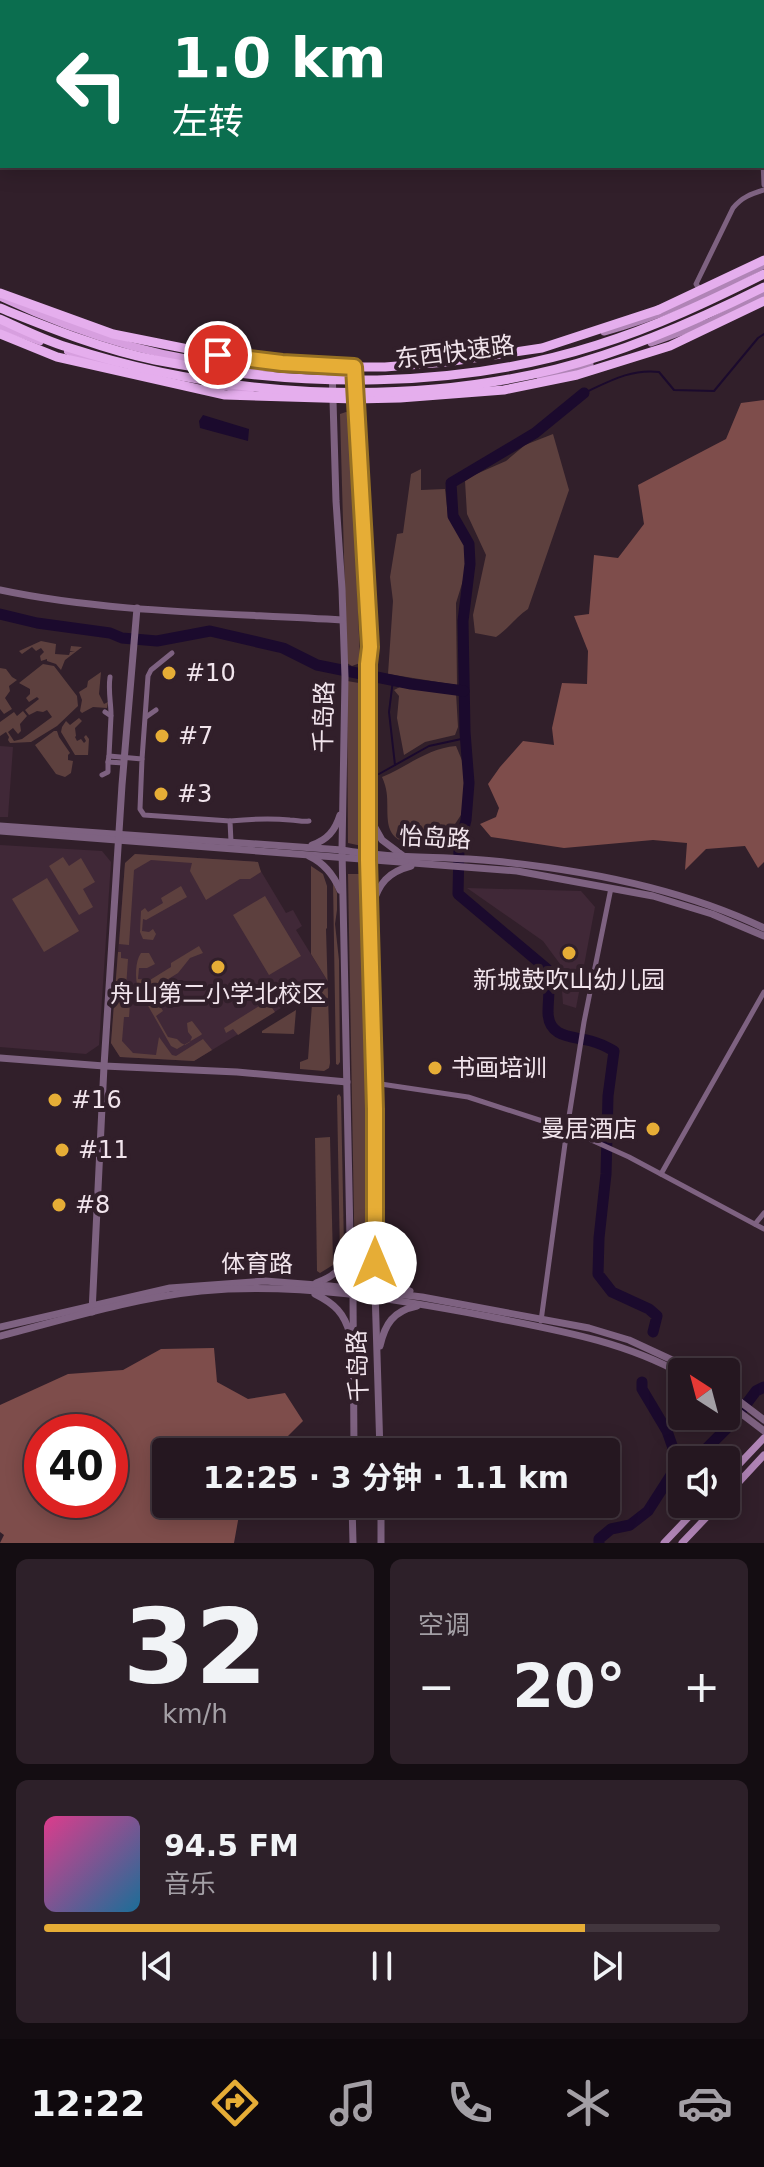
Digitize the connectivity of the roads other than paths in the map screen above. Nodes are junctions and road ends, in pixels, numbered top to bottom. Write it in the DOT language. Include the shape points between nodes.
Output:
graph roads {
  1 [pos="764,187"];
  2 [pos="764,263"];
  3 [pos="764,274"];
  4 [pos="764,287"];
  5 [pos="764,294"];
  6 [pos="0,295"];
  7 [pos="703,296"];
  8 [pos="764,301"];
  9 [pos="0,308"];
  10 [pos="0,319"];
  11 [pos="715,319"];
  12 [pos="0,326"];
  13 [pos="0,334"];
  14 [pos="542,348"];
  15 [pos="332,367"];
  16 [pos="354,367"];
  17 [pos="333,398"];
  18 [pos="355,399"];
  19 [pos="0,590"];
  20 [pos="137,608"];
  21 [pos="342,620"];
  22 [pos="172,653"];
  23 [pos="110,677"];
  24 [pos="156,710"];
  25 [pos="145,717"];
  26 [pos="108,759"];
  27 [pos="142,759"];
  28 [pos="124,760"];
  29 [pos="102,775"];
  30 [pos="343,806"];
  31 [pos="368,816"];
  32 [pos="230,821"];
  33 [pos="309,821"];
  34 [pos="0,829"];
  35 [pos="119,837"];
  36 [pos="231,842"];
  37 [pos="304,850"];
  38 [pos="342,853"];
  39 [pos="368,857"];
  40 [pos="408,857"];
  41 [pos="443,863"];
  42 [pos="470,864"];
  43 [pos="418,865"];
  44 [pos="612,888"];
  45 [pos="343,898"];
  46 [pos="370,916"];
  47 [pos="764,928"];
  48 [pos="764,936"];
  49 [pos="764,992"];
  50 [pos="0,1058"];
  51 [pos="104,1066"];
  52 [pos="347,1082"];
  53 [pos="374,1083"];
  54 [pos="567,1129"];
  55 [pos="661,1174"];
  56 [pos="764,1213"];
  57 [pos="755,1224"];
  58 [pos="764,1229"];
  59 [pos="375,1235"];
  60 [pos="350,1241"];
  61 [pos="312,1288"];
  62 [pos="352,1291"];
  63 [pos="376,1294"];
  64 [pos="442,1301"];
  65 [pos="422,1305"];
  66 [pos="92,1308"];
  67 [pos="541,1322"];
  68 [pos="0,1327"];
  69 [pos="0,1336"];
  70 [pos="353,1341"];
  71 [pos="378,1356"];
  72 [pos="668,1358"];
  73 [pos="668,1366"];
  74 [pos="740,1408"];
  75 [pos="759,1419"];
  76 [pos="764,1431"];
  77 [pos="354,1438"];
  78 [pos="380,1438"];
  79 [pos="764,1438"];
  80 [pos="764,1455"];
  81 [pos="740,1463"];
  82 [pos="740,1481"];
  83 [pos="352,1518"];
  84 [pos="381,1518"];
  85 [pos="688,1518"];
  86 [pos="706,1518"];
  87 [pos="353,1543"];
  88 [pos="381,1543"];
  89 [pos="664,1543"];
  90 [pos="682,1543"];
  1 -- 7 [label="street" via="733,208 696,284"];
  2 -- 7 [label="main road"];
  2 -- 14 [label="highway, bridge" via="658,310"];
  3 -- 9 [label="highway, 东西快速路, bridge" via="597,345 518,365 382,381 273,378 154,359 46,328"];
  4 -- 10 [label="highway, 东西快速路, bridge" via="661,334 557,369 443,388 370,392 274,389 180,376 64,347"];
  5 -- 11 [label="main road"];
  6 -- 15 [label="highway" via="113,334 218,355"];
  6 -- 15 [label="main road" via="109,340 195,361 271,369"];
  7 -- 11 [label="street"];
  7 -- 14 [label="main road" via="637,323"];
  8 -- 18 [label="highway" via="670,346 577,375 504,390"];
  11 -- 18 [label="main road" via="568,372"];
  12 -- 17 [label="main road" via="93,360 154,374 231,389"];
  13 -- 17 [label="highway" via="57,357 225,395"];
  14 -- 16 [label="highway" via="446,362"];
  15 -- 16 [label="highway"];
  15 -- 17 [label="street, 千岛路"];
  16 -- 18 [label="street, 千岛路"];
  17 -- 18 [label="highway"];
  17 -- 21 [label="street, 千岛路"];
  18 -- 31 [label="street, 千岛路" via="370,647"];
  19 -- 20 [label="street"];
  20 -- 21 [label="street"];
  20 -- 28 [label="street"];
  21 -- 30 [label="street, 千岛路"];
  22 -- 25 [label="street" via="148,676"];
  23 -- 26 [label="street"];
  24 -- 25 [label="street"];
  25 -- 27 [label="street"];
  26 -- 28 [label="street"];
  26 -- 29 [label="street" via="108,772"];
  27 -- 28 [label="street"];
  27 -- 32 [label="street" via="144,815"];
  28 -- 35 [label="street"];
  30 -- 37 [label="street" via="328,837"];
  30 -- 38 [label="street, 千岛路"];
  31 -- 39 [label="street, 千岛路"];
  31 -- 40 [label="street" via="382,840"];
  32 -- 33 [label="street"];
  32 -- 36 [label="street"];
  34 -- 35 [label="street"];
  35 -- 36 [label="street"];
  35 -- 37 [label="street"];
  35 -- 51 [label="street"];
  36 -- 37 [label="street"];
  37 -- 38 [label="street"];
  37 -- 45 [label="street" via="326,868"];
  38 -- 39 [label="street"];
  38 -- 45 [label="street, 千岛路"];
  39 -- 40 [label="street, 怡岛路"];
  39 -- 43 [label="street"];
  39 -- 46 [label="street, 千岛路"];
  40 -- 41 [label="street, 怡岛路"];
  41 -- 42 [label="street"];
  41 -- 43 [label="street"];
  42 -- 44 [label="street"];
  42 -- 47 [label="street, 怡岛路" via="541,867 635,884"];
  43 -- 46 [label="street" via="385,878"];
  44 -- 48 [label="street" via="712,914"];
  44 -- 54 [label="street"];
  45 -- 52 [label="street, 千岛路"];
  46 -- 53 [label="street, 千岛路"];
  49 -- 55 [label="street"];
  50 -- 51 [label="street"];
  51 -- 52 [label="street"];
  51 -- 66 [label="street"];
  52 -- 60 [label="street, 千岛路"];
  53 -- 54 [label="street" via="468,1097"];
  53 -- 59 [label="street, 千岛路"];
  54 -- 55 [label="street"];
  54 -- 67 [label="street"];
  55 -- 57 [label="street"];
  56 -- 57 [label="street"];
  57 -- 58 [label="street"];
  59 -- 63 [label="street, 千岛路"];
  59 -- 64 [label="street" via="380,1257 397,1285"];
  60 -- 61 [label="street" via="342,1267"];
  60 -- 62 [label="street, 千岛路"];
  61 -- 62 [label="street, 体育路"];
  61 -- 66 [label="street, 体育路" via="265,1281 202,1284"];
  61 -- 70 [label="street" via="336,1306"];
  62 -- 63 [label="street, 体育路"];
  62 -- 70 [label="street, 千岛路"];
  63 -- 64 [label="street, 体育路"];
  63 -- 65 [label="street, 体育路"];
  63 -- 71 [label="street, 千岛路"];
  64 -- 67 [label="street, 体育路"];
  65 -- 67 [label="street, 体育路"];
  65 -- 71 [label="street" via="389,1321"];
  66 -- 68 [label="street, 体育路"];
  66 -- 69 [label="street, 体育路"];
  67 -- 72 [label="street, 体育路" via="589,1328"];
  67 -- 73 [label="street, 体育路"];
  70 -- 77 [label="street, 千岛路"];
  71 -- 78 [label="street, 千岛路"];
  74 -- 75 [label="street"];
  75 -- 76 [label="street"];
  79 -- 81 [label="main road"];
  80 -- 82 [label="main road"];
  83 -- 87 [label="street"];
  84 -- 88 [label="street"];
  85 -- 89 [label="main road"];
  86 -- 90 [label="main road"];
}
